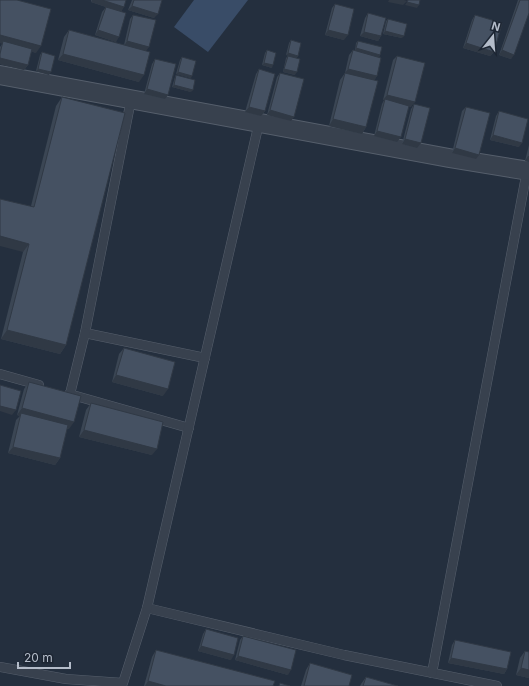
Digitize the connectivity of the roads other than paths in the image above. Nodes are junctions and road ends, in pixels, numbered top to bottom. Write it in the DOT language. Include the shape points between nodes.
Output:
graph roads {
  1 [pos="0,76"];
  2 [pos="131,100"];
  3 [pos="259,123"];
  4 [pos="528,171"];
  5 [pos="85,333"];
  6 [pos="205,358"];
  7 [pos="0,374"];
  8 [pos="49,388"];
  9 [pos="189,428"];
  10 [pos="147,608"];
  11 [pos="0,667"];
  12 [pos="432,673"];
  13 [pos="497,686"];
  1 -- 2 [label="street"];
  2 -- 3 [label="street"];
  2 -- 5 [label="lane"];
  3 -- 4 [label="street"];
  3 -- 6 [label="lane"];
  4 -- 12 [label="lane"];
  5 -- 6 [label="lane"];
  5 -- 9 [label="lane" via="67,393"];
  6 -- 9 [label="lane"];
  7 -- 8 [label="lane"];
  9 -- 10 [label="lane"];
  10 -- 11 [label="lane" via="123,683 66,679"];
  10 -- 12 [label="lane" via="344,655"];
  12 -- 13 [label="lane"];
}
